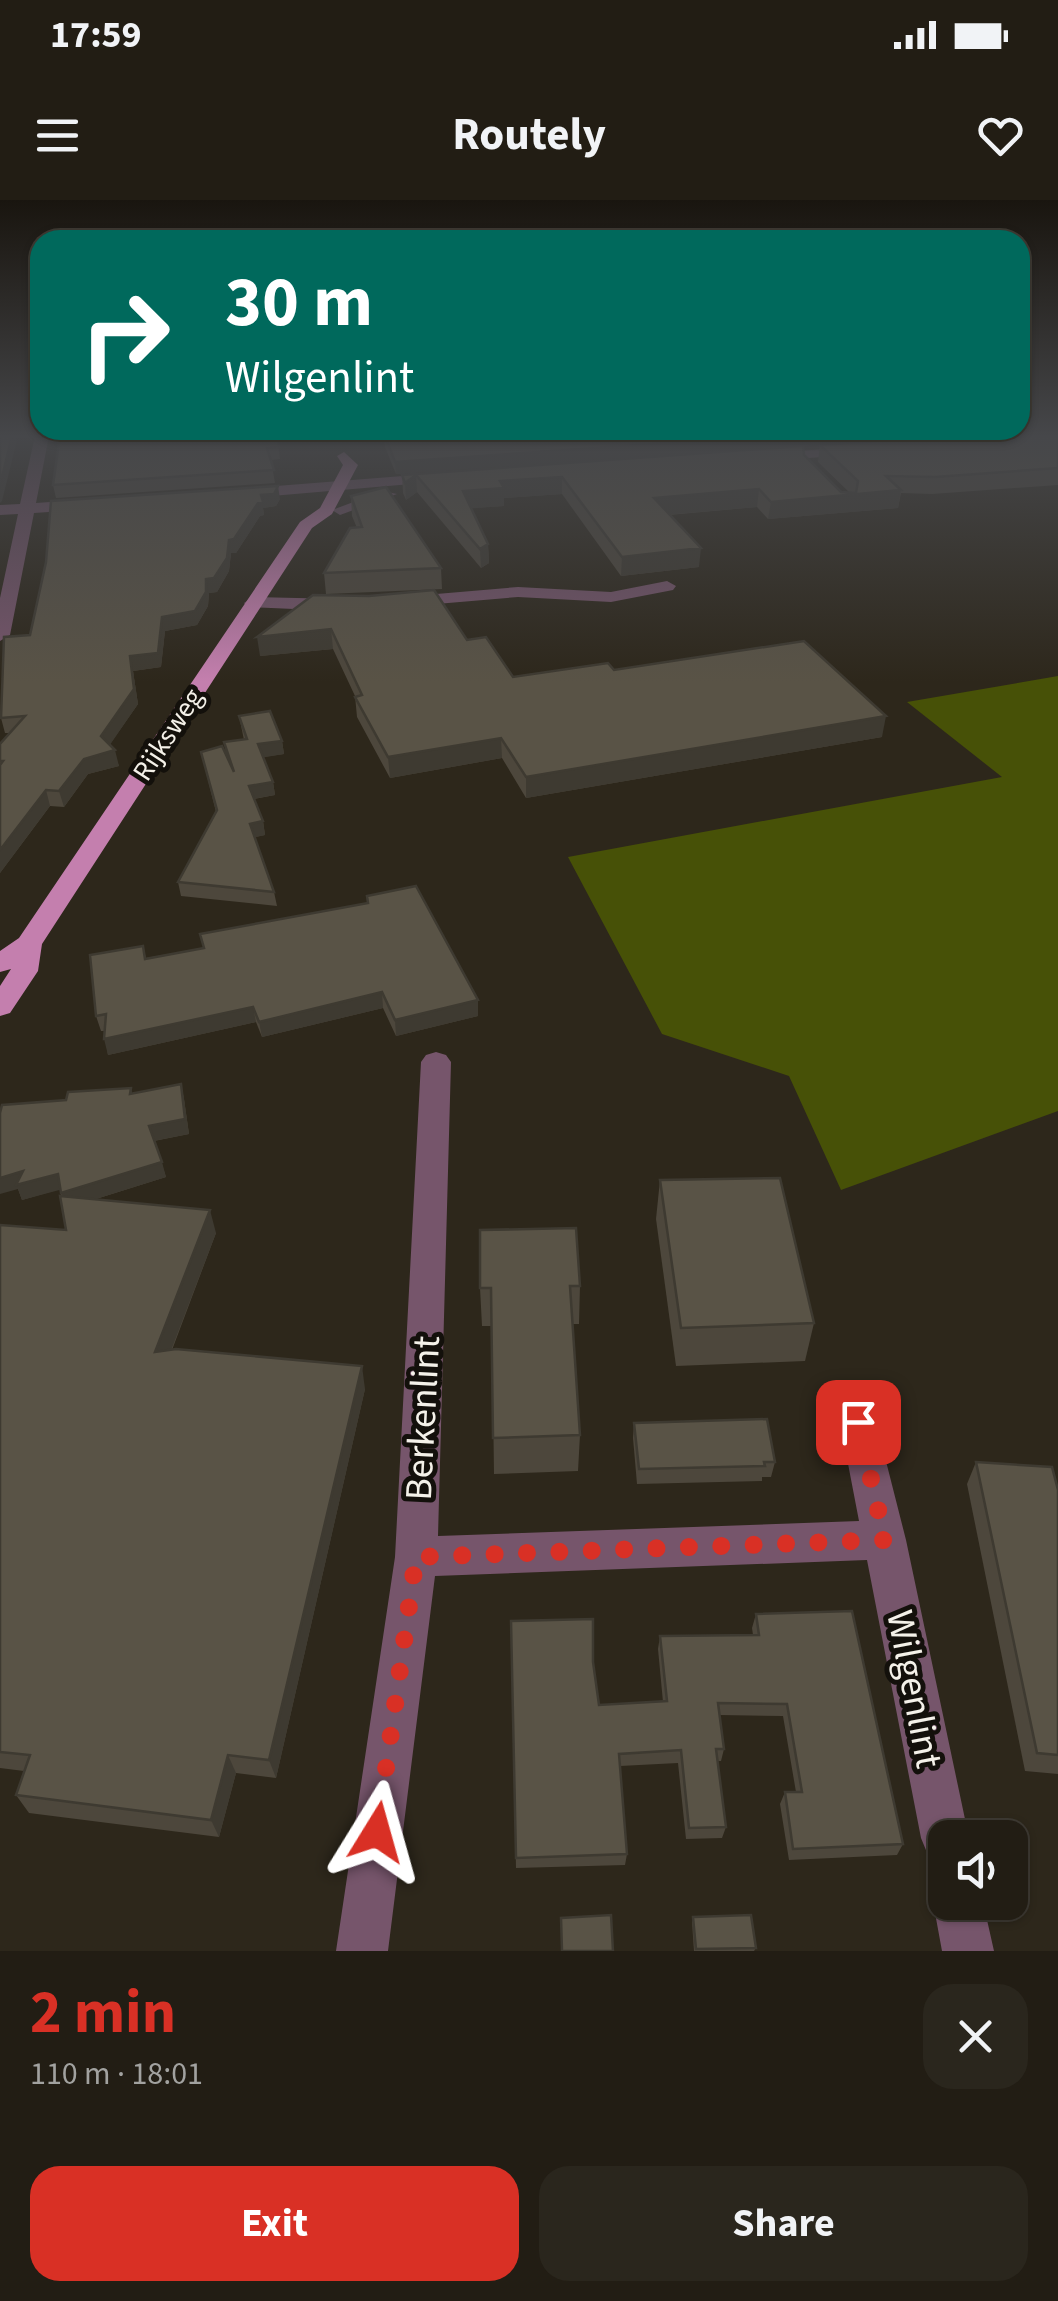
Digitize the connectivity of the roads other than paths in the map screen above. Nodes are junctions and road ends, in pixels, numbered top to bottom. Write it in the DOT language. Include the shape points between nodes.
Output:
graph roads {
  1 [pos="23,518"];
  2 [pos="309,518"];
  3 [pos="316,518"];
  4 [pos="306,525"];
  5 [pos="7,585"];
  6 [pos="667,586"];
  7 [pos="253,602"];
  8 [pos="390,604"];
  9 [pos="354,605"];
  10 [pos="0,635"];
  11 [pos="29,944"];
  12 [pos="0,964"];
  13 [pos="0,1008"];
  14 [pos="436,1062"];
  15 [pos="858,1422"];
  16 [pos="885,1540"];
  17 [pos="416,1557"];
  18 [pos="941,1820"];
  19 [pos="962,1920"];
  20 [pos="362,1951"];
  21 [pos="968,1951"];
  1 -- 5 [label="street"];
  2 -- 4 [label="main road, Rijksweg"];
  3 -- 4 [label="main road, Rijksweg"];
  4 -- 7 [label="main road, Rijksweg"];
  5 -- 10 [label="street"];
  6 -- 8 [label="street" via="612,597 518,592"];
  7 -- 9 [label="street"];
  7 -- 11 [label="main road, Rijksweg"];
  11 -- 12 [label="main road, Rijksweg"];
  11 -- 13 [label="main road, Rijksweg" via="24,971"];
  14 -- 17 [label="street, Berkenlint"];
  15 -- 16 [label="street, Wilgenlint"];
  16 -- 17 [label="street"];
  16 -- 18 [label="street, Wilgenlint"];
  17 -- 20 [label="street, Berkenlint"];
  19 -- 21 [label="street"];
}
